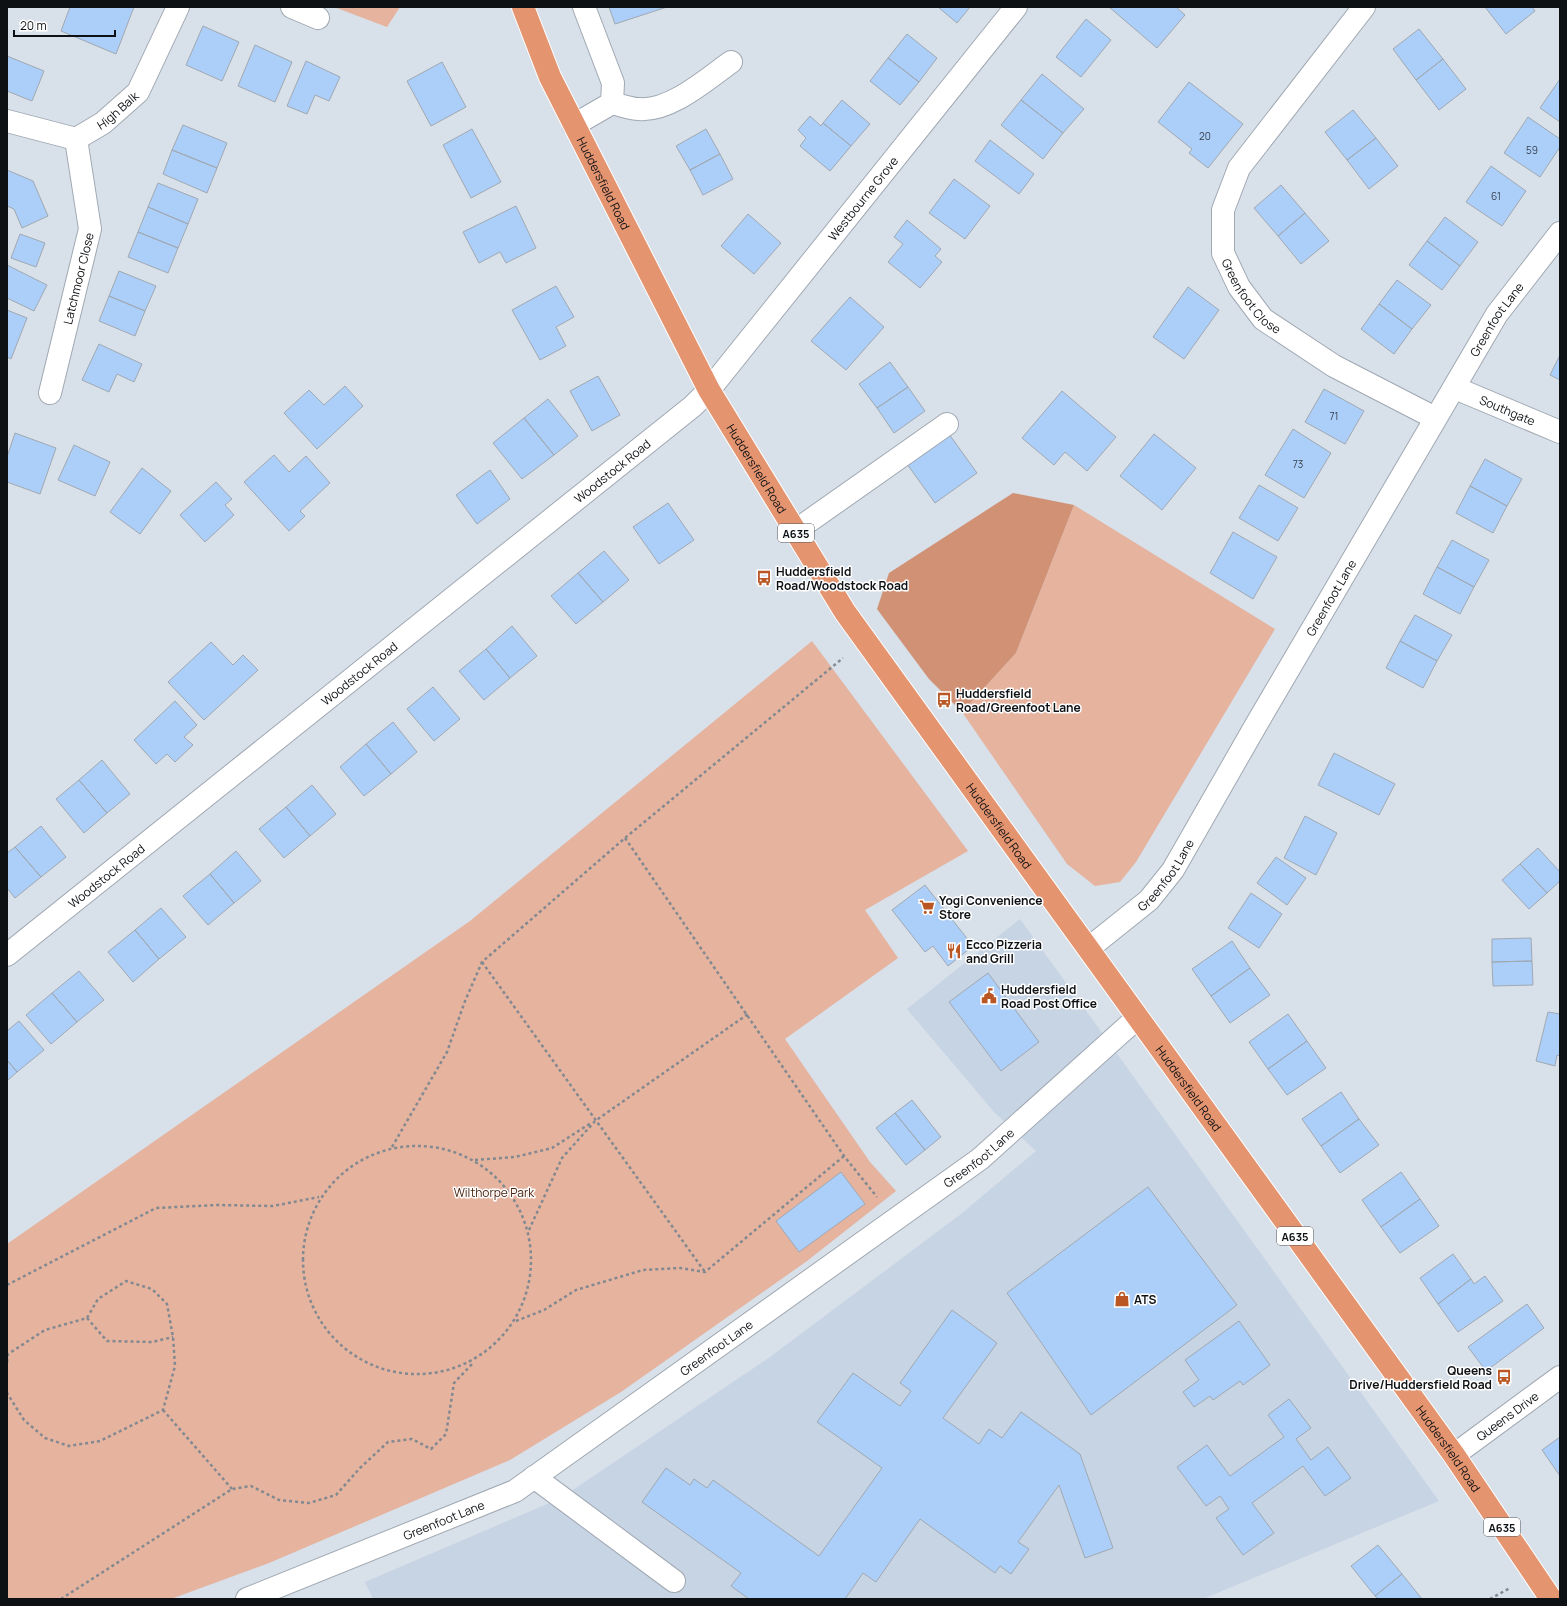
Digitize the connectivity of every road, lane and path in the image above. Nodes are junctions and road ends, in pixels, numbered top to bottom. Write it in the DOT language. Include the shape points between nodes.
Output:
graph roads {
  1 [pos="178,7"];
  2 [pos="292,7"];
  3 [pos="523,7"];
  4 [pos="584,7"];
  5 [pos="1016,7"];
  6 [pos="1364,7"];
  7 [pos="318,18"];
  8 [pos="731,62"];
  9 [pos="612,103"];
  10 [pos="7,121"];
  11 [pos="574,125"];
  12 [pos="76,139"];
  13 [pos="1560,233"];
  14 [pos="1455,388"];
  15 [pos="709,390"];
  16 [pos="50,393"];
  17 [pos="1435,418"];
  18 [pos="947,424"];
  19 [pos="1560,432"];
  20 [pos="795,531"];
  21 [pos="866,640"];
  22 [pos="625,838"];
  23 [pos="1089,948"];
  24 [pos="7,955"];
  25 [pos="482,962"];
  26 [pos="748,1014"];
  27 [pos="1138,1018"];
  28 [pos="595,1121"];
  29 [pos="392,1147"];
  30 [pos="844,1156"];
  31 [pos="474,1160"];
  32 [pos="319,1197"];
  33 [pos="895,1220"];
  34 [pos="529,1231"];
  35 [pos="705,1272"];
  36 [pos="7,1285"];
  37 [pos="87,1318"];
  38 [pos="516,1320"];
  39 [pos="173,1337"];
  40 [pos="475,1361"];
  41 [pos="7,1362"];
  42 [pos="1560,1377"];
  43 [pos="7,1393"];
  44 [pos="163,1410"];
  45 [pos="1454,1454"];
  46 [pos="534,1477"];
  47 [pos="232,1489"];
  48 [pos="674,1581"];
  49 [pos="61,1599"];
  50 [pos="247,1599"];
  51 [pos="1551,1599"];
  1 -- 12 [label="street, High Balk" via="138,92 103,123"];
  2 -- 7 [label="street"];
  3 -- 11 [label="highway, Huddersfield Road / A635" via="550,77"];
  4 -- 9 [label="street" via="613,83"];
  5 -- 15 [label="street, Westbourne Grove"];
  6 -- 17 [label="street, Greenfoot Close" via="1239,168 1223,210 1223,252 1239,287 1263,319 1334,366"];
  8 -- 9 [label="street" via="685,95 657,108 639,109"];
  9 -- 11 [label="street"];
  10 -- 12 [label="street"];
  11 -- 15 [label="highway, Huddersfield Road / A635"];
  12 -- 16 [label="street, Latchmoor Close" via="90,229"];
  13 -- 14 [label="street, Greenfoot Lane" via="1497,314"];
  14 -- 17 [label="street, Greenfoot Lane"];
  14 -- 19 [label="street, Southgate"];
  15 -- 20 [label="highway, Huddersfield Road / A635"];
  15 -- 24 [label="street, Woodstock Road" via="693,406"];
  17 -- 23 [label="street, Greenfoot Lane" via="1173,870 1149,900"];
  18 -- 20 [label="street"];
  20 -- 21 [label="highway, Huddersfield Road / A635" via="845,612"];
  21 -- 22 [label="path"];
  21 -- 23 [label="highway, Huddersfield Road / A635"];
  22 -- 25 [label="path"];
  22 -- 26 [label="path"];
  23 -- 27 [label="highway, Huddersfield Road / A635"];
  25 -- 28 [label="path"];
  25 -- 29 [label="path" via="447,1052"];
  26 -- 28 [label="path"];
  26 -- 30 [label="path"];
  27 -- 33 [label="street, Greenfoot Lane" via="980,1159"];
  27 -- 45 [label="highway, Huddersfield Road / A635"];
  28 -- 31 [label="path" via="552,1148 515,1157"];
  28 -- 34 [label="path" via="562,1158"];
  28 -- 35 [label="path"];
  29 -- 31 [label="path" via="444,1148"];
  29 -- 32 [label="path" via="347,1168"];
  30 -- 33 [label="path"];
  30 -- 35 [label="path"];
  31 -- 34 [label="path" via="505,1185"];
  32 -- 36 [label="path" via="273,1206 156,1208"];
  32 -- 40 [label="path" via="310,1215 301,1254 302,1279 327,1333 366,1364 418,1376"];
  33 -- 46 [label="street, Greenfoot Lane"];
  34 -- 38 [label="path" via="532,1273"];
  35 -- 38 [label="path" via="680,1268 643,1270 576,1290 544,1310"];
  37 -- 39 [label="path" via="107,1341 152,1342"];
  37 -- 39 [label="path" via="98,1299 126,1281 152,1289 167,1304"];
  37 -- 41 [label="path" via="45,1330 8,1354"];
  38 -- 40 [label="path"];
  39 -- 44 [label="path" via="175,1366"];
  40 -- 47 [label="path" via="454,1383 446,1434 431,1449 412,1439 388,1442 336,1495 309,1503 279,1500 251,1486"];
  42 -- 45 [label="street, Queens Drive"];
  43 -- 44 [label="path" via="24,1420 45,1438 69,1446 100,1441"];
  44 -- 47 [label="path"];
  45 -- 51 [label="highway, Huddersfield Road / A635"];
  46 -- 48 [label="street"];
  46 -- 50 [label="street, Greenfoot Lane" via="515,1491"];
  47 -- 49 [label="path"];
}
